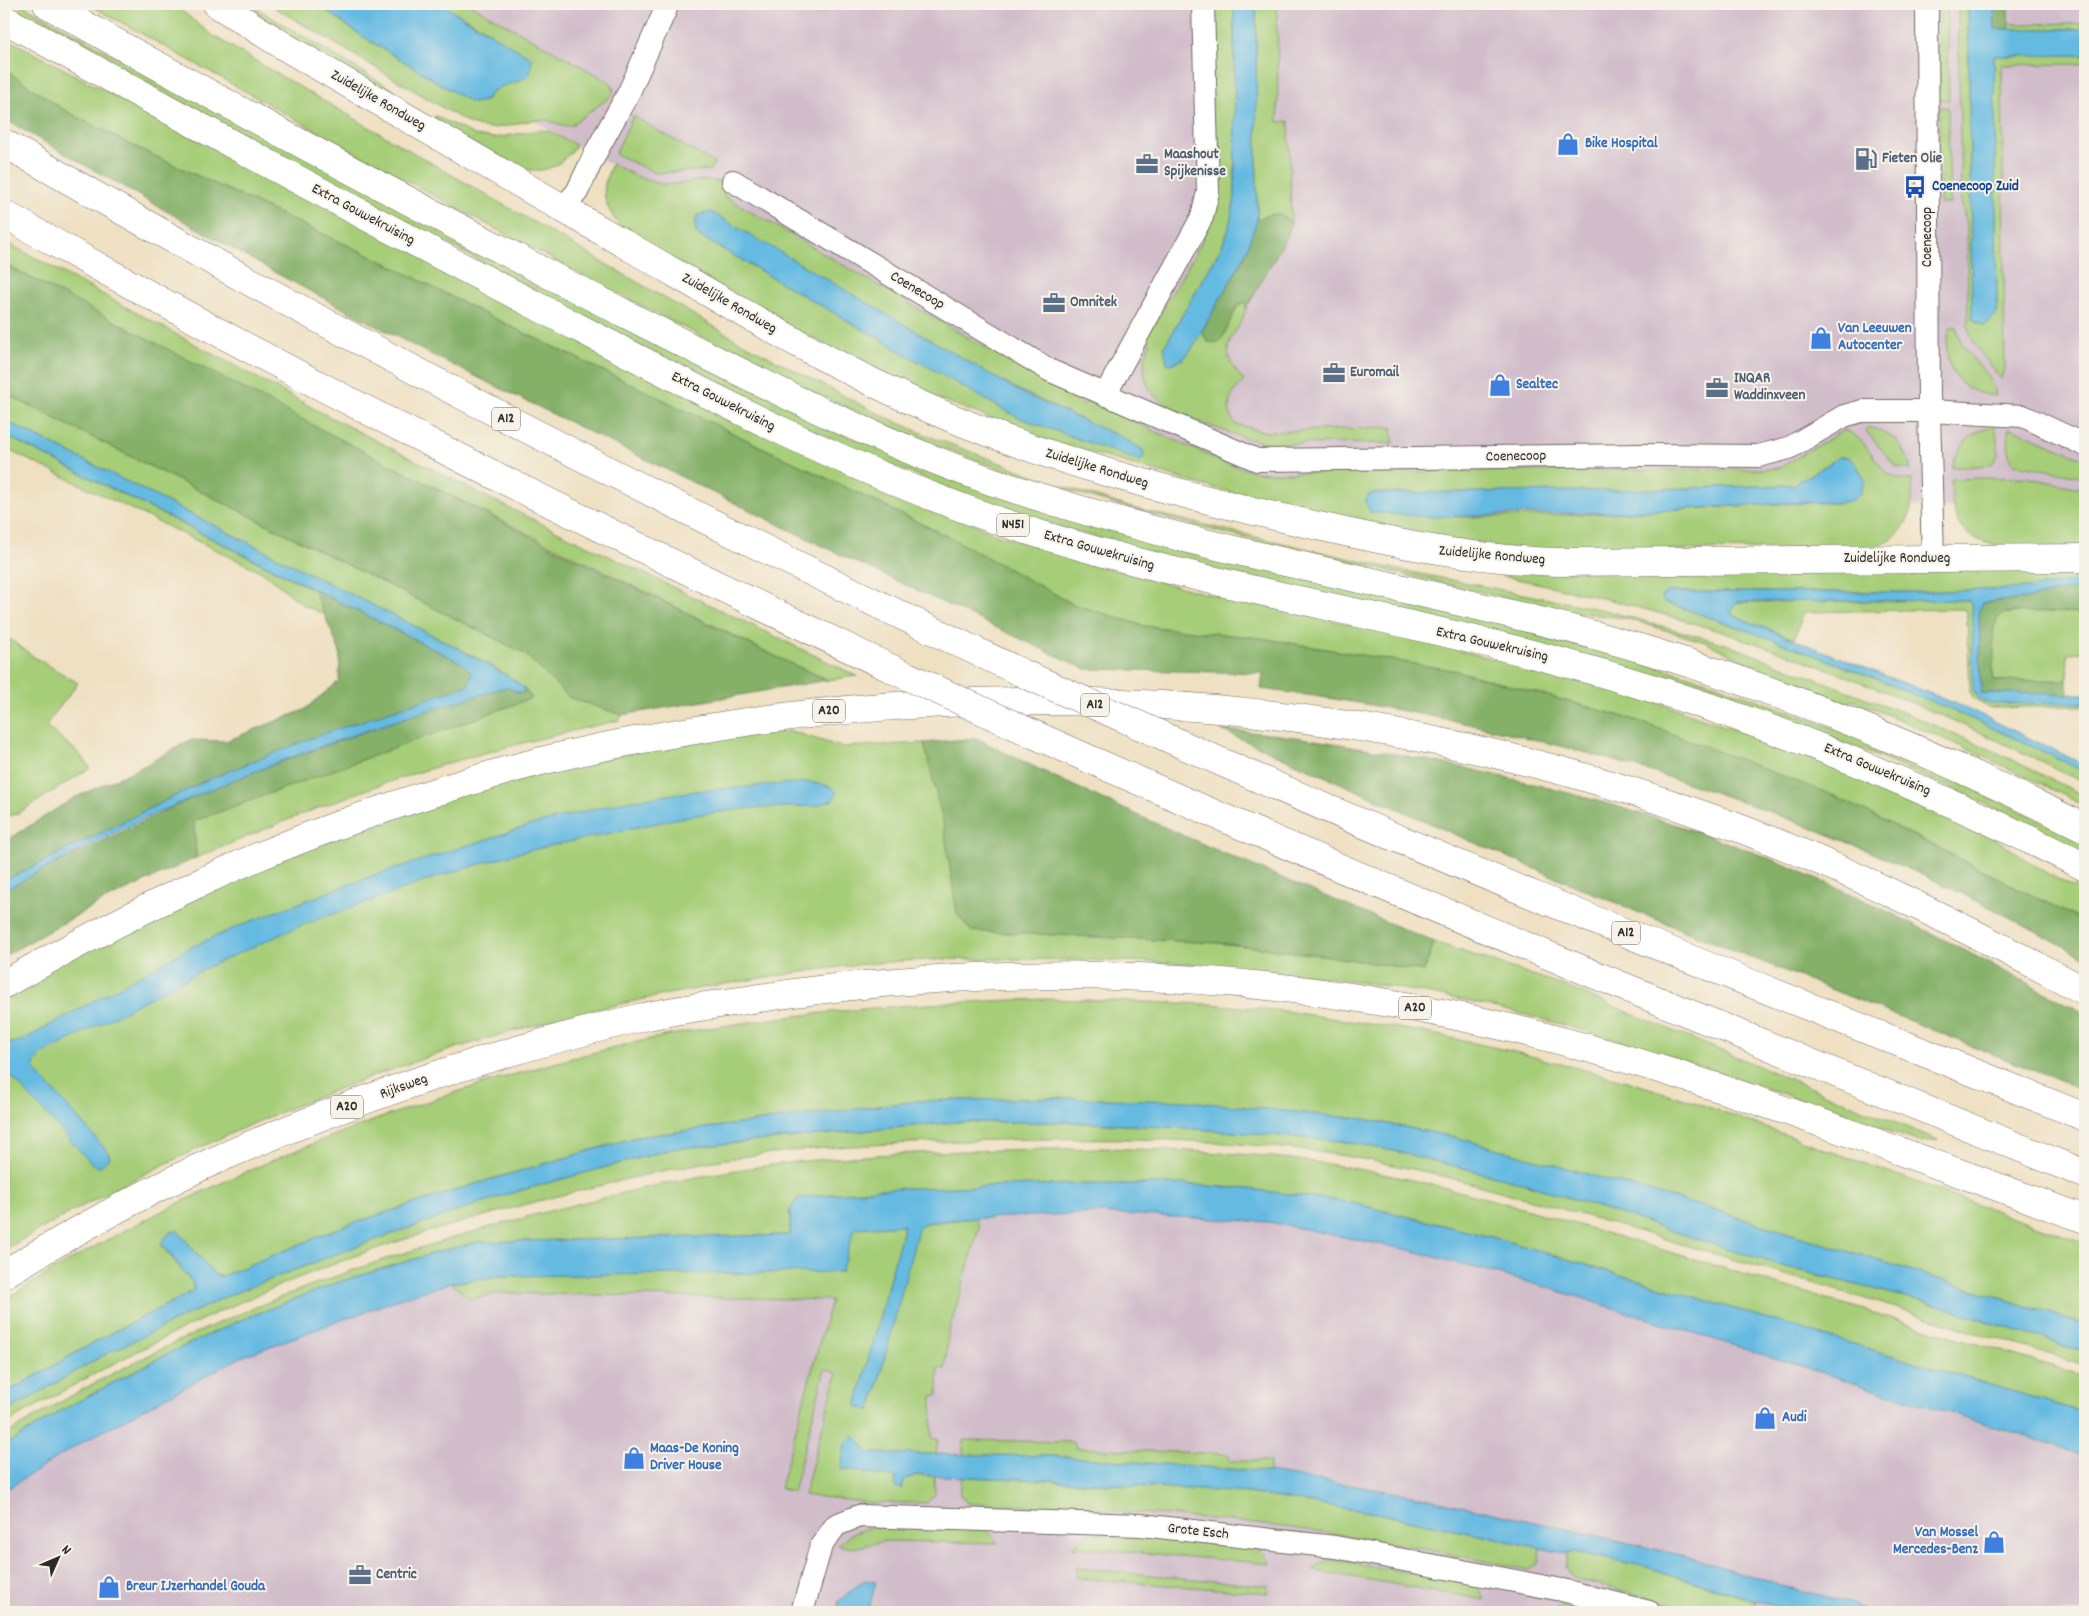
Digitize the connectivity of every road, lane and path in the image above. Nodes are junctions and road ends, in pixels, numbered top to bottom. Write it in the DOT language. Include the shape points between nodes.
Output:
graph roads {
  1 [pos="47,4"];
  2 [pos="217,4"];
  3 [pos="668,4"];
  4 [pos="1203,4"];
  5 [pos="1927,4"];
  6 [pos="4,19"];
  7 [pos="4,143"];
  8 [pos="733,181"];
  9 [pos="563,208"];
  10 [pos="4,214"];
  11 [pos="1105,395"];
  12 [pos="1929,411"];
  13 [pos="2085,445"];
  14 [pos="1933,558"];
  15 [pos="2085,558"];
  16 [pos="2085,828"];
  17 [pos="2085,867"];
  18 [pos="4,984"];
  19 [pos="2085,991"];
  20 [pos="2085,1117"];
  21 [pos="2085,1174"];
  22 [pos="2085,1219"];
  23 [pos="4,1274"];
  24 [pos="802,1612"];
  25 [pos="1648,1612"];
  1 -- 16 [label="main road, N451" via="333,160 687,346 909,450 1105,518 1526,617 1707,668 1905,743"];
  2 -- 9 [label="main road, Zuidelijke Rondweg" via="261,33"];
  3 -- 9 [label="street" via="629,92 577,192"];
  4 -- 11 [label="street" via="1208,192 1202,217"];
  5 -- 12 [label="street, Coenecoop"];
  6 -- 17 [label="main road, Extra Gouwekruising / N451" via="456,264 770,426 887,478 993,518 1110,555 1221,584 1545,657 1701,703 1881,770"];
  7 -- 20 [label="main road, A12, bridge" via="253,284 503,418 1020,672 1323,807 1562,908"];
  8 -- 11 [label="street, Coenecoop" via="1051,371"];
  9 -- 14 [label="main road, Zuidelijke Rondweg" via="776,332 874,383 933,410 1042,452 1158,488 1349,533 1491,559 1566,562"];
  10 -- 21 [label="main road, bridge" via="230,338 490,474 907,676 1255,834"];
  11 -- 12 [label="street, Coenecoop" via="1256,460 1758,456 1789,448 1844,416 1862,411"];
  12 -- 13 [label="street, Coenecoop" via="2023,416"];
  12 -- 14 [label="street, Coenecoop"];
  14 -- 15 [label="main road, Zuidelijke Rondweg"];
  18 -- 19 [label="main road, A20" via="81,941 222,873 378,811 510,769 566,755 761,719 954,701 1071,700 1166,704 1341,723 1526,761 1603,782 1716,819 1870,882"];
  22 -- 23 [label="main road, Rijksweg / A20" via="1668,1071 1544,1036 1451,1015 1237,984 1144,978 1005,976 791,992 641,1018 475,1062 325,1115 223,1157 137,1198"];
  24 -- 25 [label="street, Grote Esch" via="821,1546 836,1525 859,1516 1141,1526 1335,1547 1562,1590"];
}
